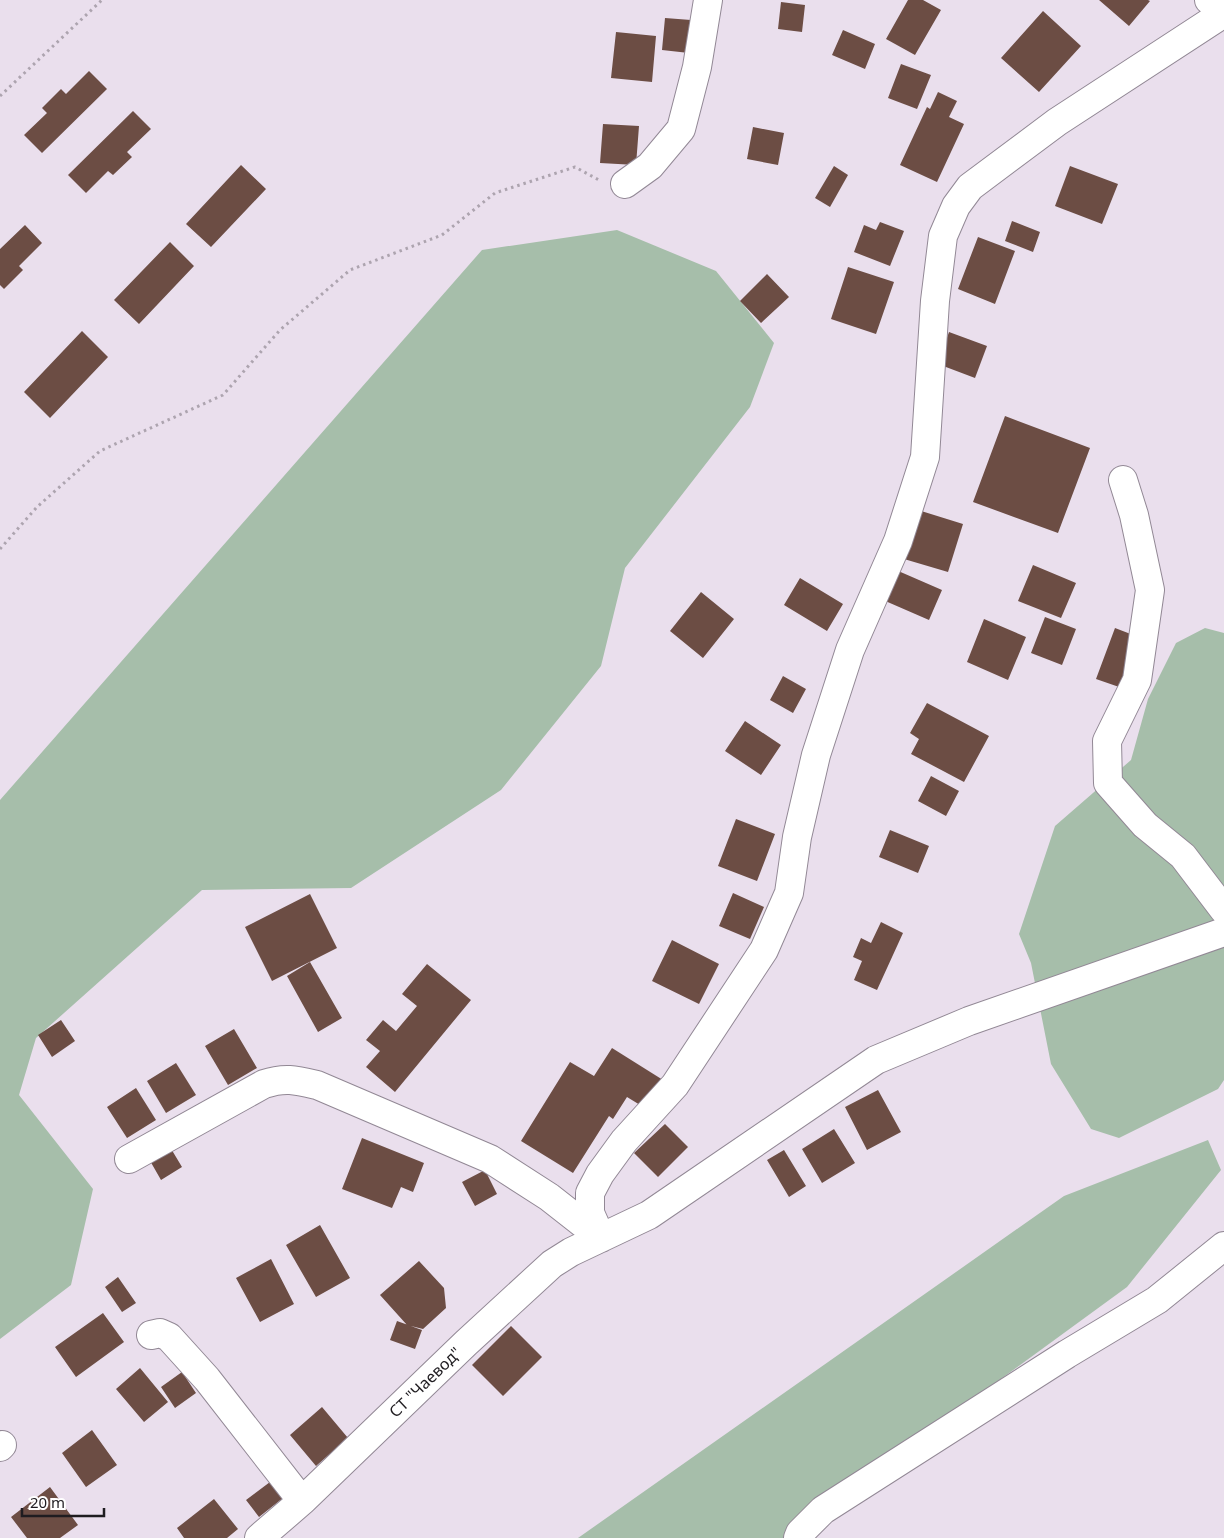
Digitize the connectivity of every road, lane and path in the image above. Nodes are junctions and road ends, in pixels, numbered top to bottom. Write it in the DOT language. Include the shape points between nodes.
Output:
graph roads {
  1 [pos="102,0"];
  2 [pos="708,0"];
  3 [pos="1209,0"];
  4 [pos="1224,13"];
  5 [pos="0,96"];
  6 [pos="625,184"];
  7 [pos="1123,480"];
  8 [pos="0,549"];
  9 [pos="1224,910"];
  10 [pos="1224,932"];
  11 [pos="129,1159"];
  12 [pos="601,1238"];
  13 [pos="1224,1246"];
  14 [pos="151,1335"];
  15 [pos="302,1501"];
  16 [pos="259,1538"];
  17 [pos="798,1538"];
  1 -- 5 [label="path"];
  2 -- 6 [label="street" via="697,67 680,129 650,166"];
  3 -- 4 [label="street"];
  4 -- 12 [label="street" via="1057,122 970,187 956,206 943,236 935,301 925,456 898,540 850,650 816,755 789,893 764,950 675,1085 624,1141 600,1174 590,1193 590,1213"];
  6 -- 8 [label="path" via="598,180 575,167 495,192 442,235 350,270 280,330 223,395 100,451 37,507"];
  7 -- 9 [label="street" via="1150,590 1137,680 1107,741 1108,783 1145,825 1183,856"];
  10 -- 12 [label="street, СТ \"Чаевод\"" via="970,1021 876,1060 649,1215"];
  11 -- 12 [label="street" via="264,1084 282,1078 300,1081 318,1085 490,1159 549,1197"];
  12 -- 15 [label="street, СТ \"Чаевод\"" via="552,1264"];
  13 -- 17 [label="street" via="1158,1300 823,1510"];
  14 -- 15 [label="street" via="160,1333 169,1337"];
  15 -- 16 [label="street, СТ \"Чаевод\""];
}
